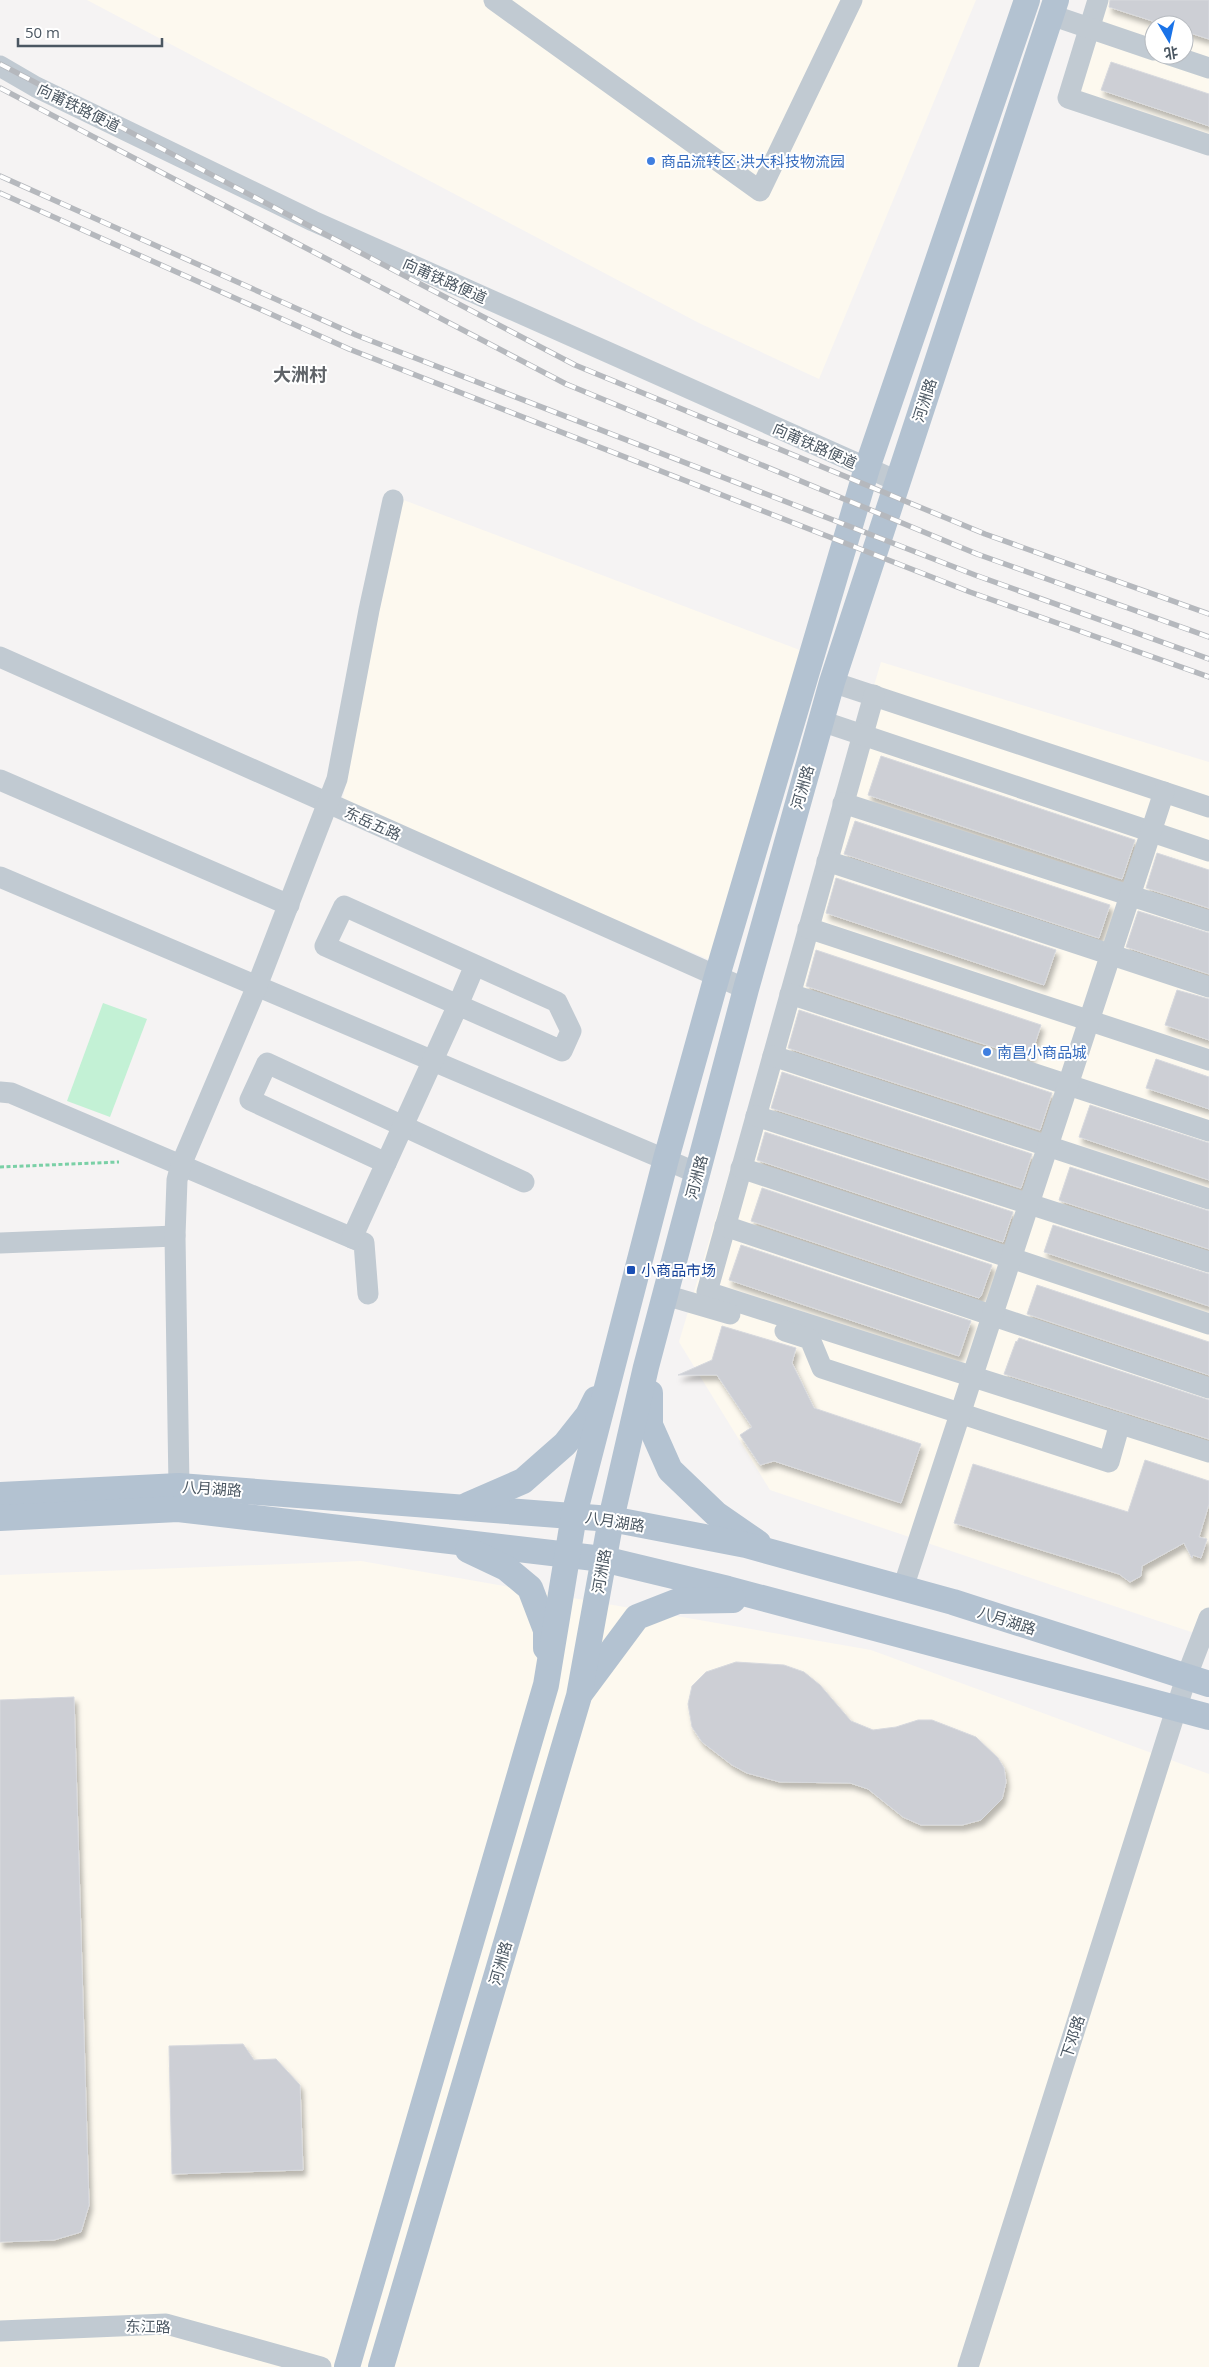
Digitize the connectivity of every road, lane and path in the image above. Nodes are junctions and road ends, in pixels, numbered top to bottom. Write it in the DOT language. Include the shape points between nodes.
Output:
graph roads {
  1 [pos="494,0"];
  2 [pos="852,0"];
  3 [pos="1027,0"];
  4 [pos="1098,0"];
  5 [pos="1053,8"];
  6 [pos="1089,28"];
  7 [pos="1144,47"];
  8 [pos="1194,63"];
  9 [pos="0,66"];
  10 [pos="1209,68"];
  11 [pos="1209,145"];
  12 [pos="867,468"];
  13 [pos="897,481"];
  14 [pos="393,500"];
  15 [pos="2,662"];
  16 [pos="832,682"];
  17 [pos="874,695"];
  18 [pos="821,721"];
  19 [pos="863,735"];
  20 [pos="0,780"];
  21 [pos="1164,792"];
  22 [pos="328,803"];
  23 [pos="844,803"];
  24 [pos="1209,807"];
  25 [pos="1149,831"];
  26 [pos="1209,851"];
  27 [pos="827,861"];
  28 [pos="0,877"];
  29 [pos="1129,895"];
  30 [pos="288,904"];
  31 [pos="1209,920"];
  32 [pos="808,928"];
  33 [pos="1109,954"];
  34 [pos="475,965"];
  35 [pos="717,976"];
  36 [pos="258,986"];
  37 [pos="1209,987"];
  38 [pos="746,989"];
  39 [pos="790,994"];
  40 [pos="458,1005"];
  41 [pos="1088,1020"];
  42 [pos="773,1056"];
  43 [pos="432,1060"];
  44 [pos="1209,1060"];
  45 [pos="1067,1084"];
  46 [pos="0,1092"];
  47 [pos="756,1116"];
  48 [pos="403,1126"];
  49 [pos="1209,1131"];
  50 [pos="1047,1146"];
  51 [pos="666,1159"];
  52 [pos="129,1162"];
  53 [pos="386,1163"];
  54 [pos="181,1165"];
  55 [pos="0,1167"];
  56 [pos="741,1168"];
  57 [pos="697,1173"];
  58 [pos="524,1182"];
  59 [pos="1209,1199"];
  60 [pos="1028,1204"];
  61 [pos="725,1226"];
  62 [pos="175,1236"];
  63 [pos="352,1238"];
  64 [pos="0,1243"];
  65 [pos="1011,1258"];
  66 [pos="1209,1262"];
  67 [pos="368,1294"];
  68 [pos="665,1295"];
  69 [pos="992,1316"];
  70 [pos="1209,1324"];
  71 [pos="650,1354"];
  72 [pos="612,1367"];
  73 [pos="972,1376"];
  74 [pos="1209,1388"];
  75 [pos="960,1412"];
  76 [pos="1120,1423"];
  77 [pos="1209,1452"];
  78 [pos="179,1486"];
  79 [pos="0,1495"];
  80 [pos="465,1507"];
  81 [pos="574,1515"];
  82 [pos="0,1518"];
  83 [pos="611,1519"];
  84 [pos="447,1540"];
  85 [pos="771,1552"];
  86 [pos="567,1555"];
  87 [pos="603,1559"];
  88 [pos="903,1588"];
  89 [pos="768,1600"];
  90 [pos="1209,1618"];
  91 [pos="1197,1681"];
  92 [pos="546,1684"];
  93 [pos="579,1696"];
  94 [pos="1177,1708"];
  95 [pos="1209,1717"];
  96 [pos="0,2331"];
  97 [pos="321,2367"];
  98 [pos="347,2367"];
  99 [pos="381,2367"];
  100 [pos="968,2367"];
  1 -- 2 [label="street" via="760,191"];
  3 -- 12 [label="main road"];
  4 -- 6 [label="street"];
  5 -- 6 [label="street"];
  5 -- 13 [label="main road, 河洲路"];
  6 -- 7 [label="street"];
  6 -- 11 [label="street" via="1068,98"];
  8 -- 10 [label="street"];
  9 -- 12 [label="street, 向莆铁路便道" via="313,221"];
  12 -- 13 [label="street, 向莆铁路便道"];
  12 -- 35 [label="main road"];
  13 -- 16 [label="main road, 河洲路"];
  14 -- 22 [label="street" via="337,779"];
  15 -- 22 [label="street, 东岳五路"];
  16 -- 17 [label="street"];
  16 -- 18 [label="main road, 河洲路"];
  17 -- 19 [label="street"];
  17 -- 21 [label="street"];
  18 -- 19 [label="street"];
  18 -- 38 [label="main road, 河洲路"];
  19 -- 23 [label="street"];
  19 -- 25 [label="street"];
  20 -- 30 [label="street"];
  21 -- 24 [label="street"];
  21 -- 25 [label="street"];
  22 -- 30 [label="street"];
  22 -- 35 [label="street, 东岳五路"];
  23 -- 27 [label="street"];
  23 -- 29 [label="street"];
  25 -- 26 [label="street"];
  25 -- 29 [label="street"];
  27 -- 32 [label="street"];
  27 -- 33 [label="street"];
  28 -- 36 [label="street"];
  29 -- 31 [label="street"];
  29 -- 33 [label="street"];
  30 -- 36 [label="street"];
  32 -- 39 [label="street"];
  32 -- 41 [label="street"];
  33 -- 37 [label="street"];
  33 -- 41 [label="street"];
  34 -- 40 [label="street"];
  34 -- 40 [label="street" via="557,1002 571,1031 562,1051"];
  34 -- 40 [label="street" via="344,906 325,946"];
  35 -- 38 [label="street, 东岳五路"];
  35 -- 51 [label="main road"];
  36 -- 43 [label="street"];
  36 -- 54 [label="street"];
  38 -- 57 [label="main road, 河洲路"];
  39 -- 42 [label="street"];
  39 -- 45 [label="street"];
  40 -- 43 [label="street"];
  41 -- 44 [label="street"];
  41 -- 45 [label="street"];
  42 -- 47 [label="street"];
  42 -- 50 [label="street"];
  43 -- 48 [label="street"];
  43 -- 51 [label="street"];
  45 -- 49 [label="street"];
  45 -- 50 [label="street"];
  46 -- 54 [label="street" via="11,1093"];
  47 -- 56 [label="street"];
  47 -- 60 [label="street"];
  48 -- 53 [label="street"];
  48 -- 53 [label="street" via="267,1063 250,1100"];
  48 -- 58 [label="street"];
  50 -- 59 [label="street"];
  50 -- 60 [label="street"];
  51 -- 57 [label="street"];
  51 -- 72 [label="main road"];
  52 -- 55 [label="path"];
  53 -- 63 [label="street"];
  54 -- 62 [label="street" via="177,1180"];
  54 -- 63 [label="street"];
  56 -- 61 [label="street"];
  56 -- 65 [label="street"];
  57 -- 68 [label="main road, 河洲路"];
  60 -- 65 [label="street"];
  60 -- 66 [label="street"];
  61 -- 69 [label="street"];
  61 -- 73 [label="street" via="707,1292"];
  62 -- 64 [label="street"];
  62 -- 78 [label="street"];
  63 -- 67 [label="street" via="364,1243"];
  65 -- 69 [label="street"];
  65 -- 70 [label="street"];
  68 -- 71 [label="main road, 河洲路"];
  68 -- 75 [label="street" via="810,1339 822,1368"];
  69 -- 73 [label="street"];
  69 -- 74 [label="street"];
  71 -- 83 [label="main road, 河洲路"];
  71 -- 85 [label="main road" via="650,1425 670,1470 716,1514"];
  72 -- 80 [label="main road" via="588,1416 565,1444 523,1481"];
  72 -- 81 [label="main road"];
  73 -- 75 [label="street"];
  73 -- 76 [label="street"];
  75 -- 76 [label="street" via="1109,1462"];
  75 -- 88 [label="street"];
  76 -- 77 [label="street"];
  78 -- 79 [label="main road, 八月湖路"];
  78 -- 80 [label="main road, 八月湖路"];
  80 -- 81 [label="main road, 八月湖路"];
  81 -- 83 [label="main road, 八月湖路"];
  81 -- 86 [label="main road"];
  82 -- 84 [label="main road, 八月湖路" via="178,1510"];
  83 -- 85 [label="main road, 八月湖路"];
  83 -- 87 [label="main road, 河洲路"];
  84 -- 86 [label="main road, 八月湖路"];
  84 -- 92 [label="main road" via="506,1568 530,1588 546,1630"];
  85 -- 88 [label="main road, 八月湖路"];
  86 -- 87 [label="main road, 八月湖路"];
  86 -- 92 [label="main road"];
  87 -- 89 [label="main road, 八月湖路"];
  87 -- 93 [label="main road, 河洲路"];
  88 -- 91 [label="main road, 八月湖路"];
  89 -- 93 [label="main road" via="678,1601 637,1617"];
  89 -- 94 [label="main road, 八月湖路"];
  90 -- 91 [label="street, 下邓路"];
  91 -- 94 [label="street, 下邓路"];
  92 -- 98 [label="main road"];
  93 -- 99 [label="main road, 河洲路"];
  94 -- 95 [label="main road, 八月湖路"];
  94 -- 100 [label="street, 下邓路"];
  96 -- 97 [label="street, 东江路" via="166,2324"];
}
